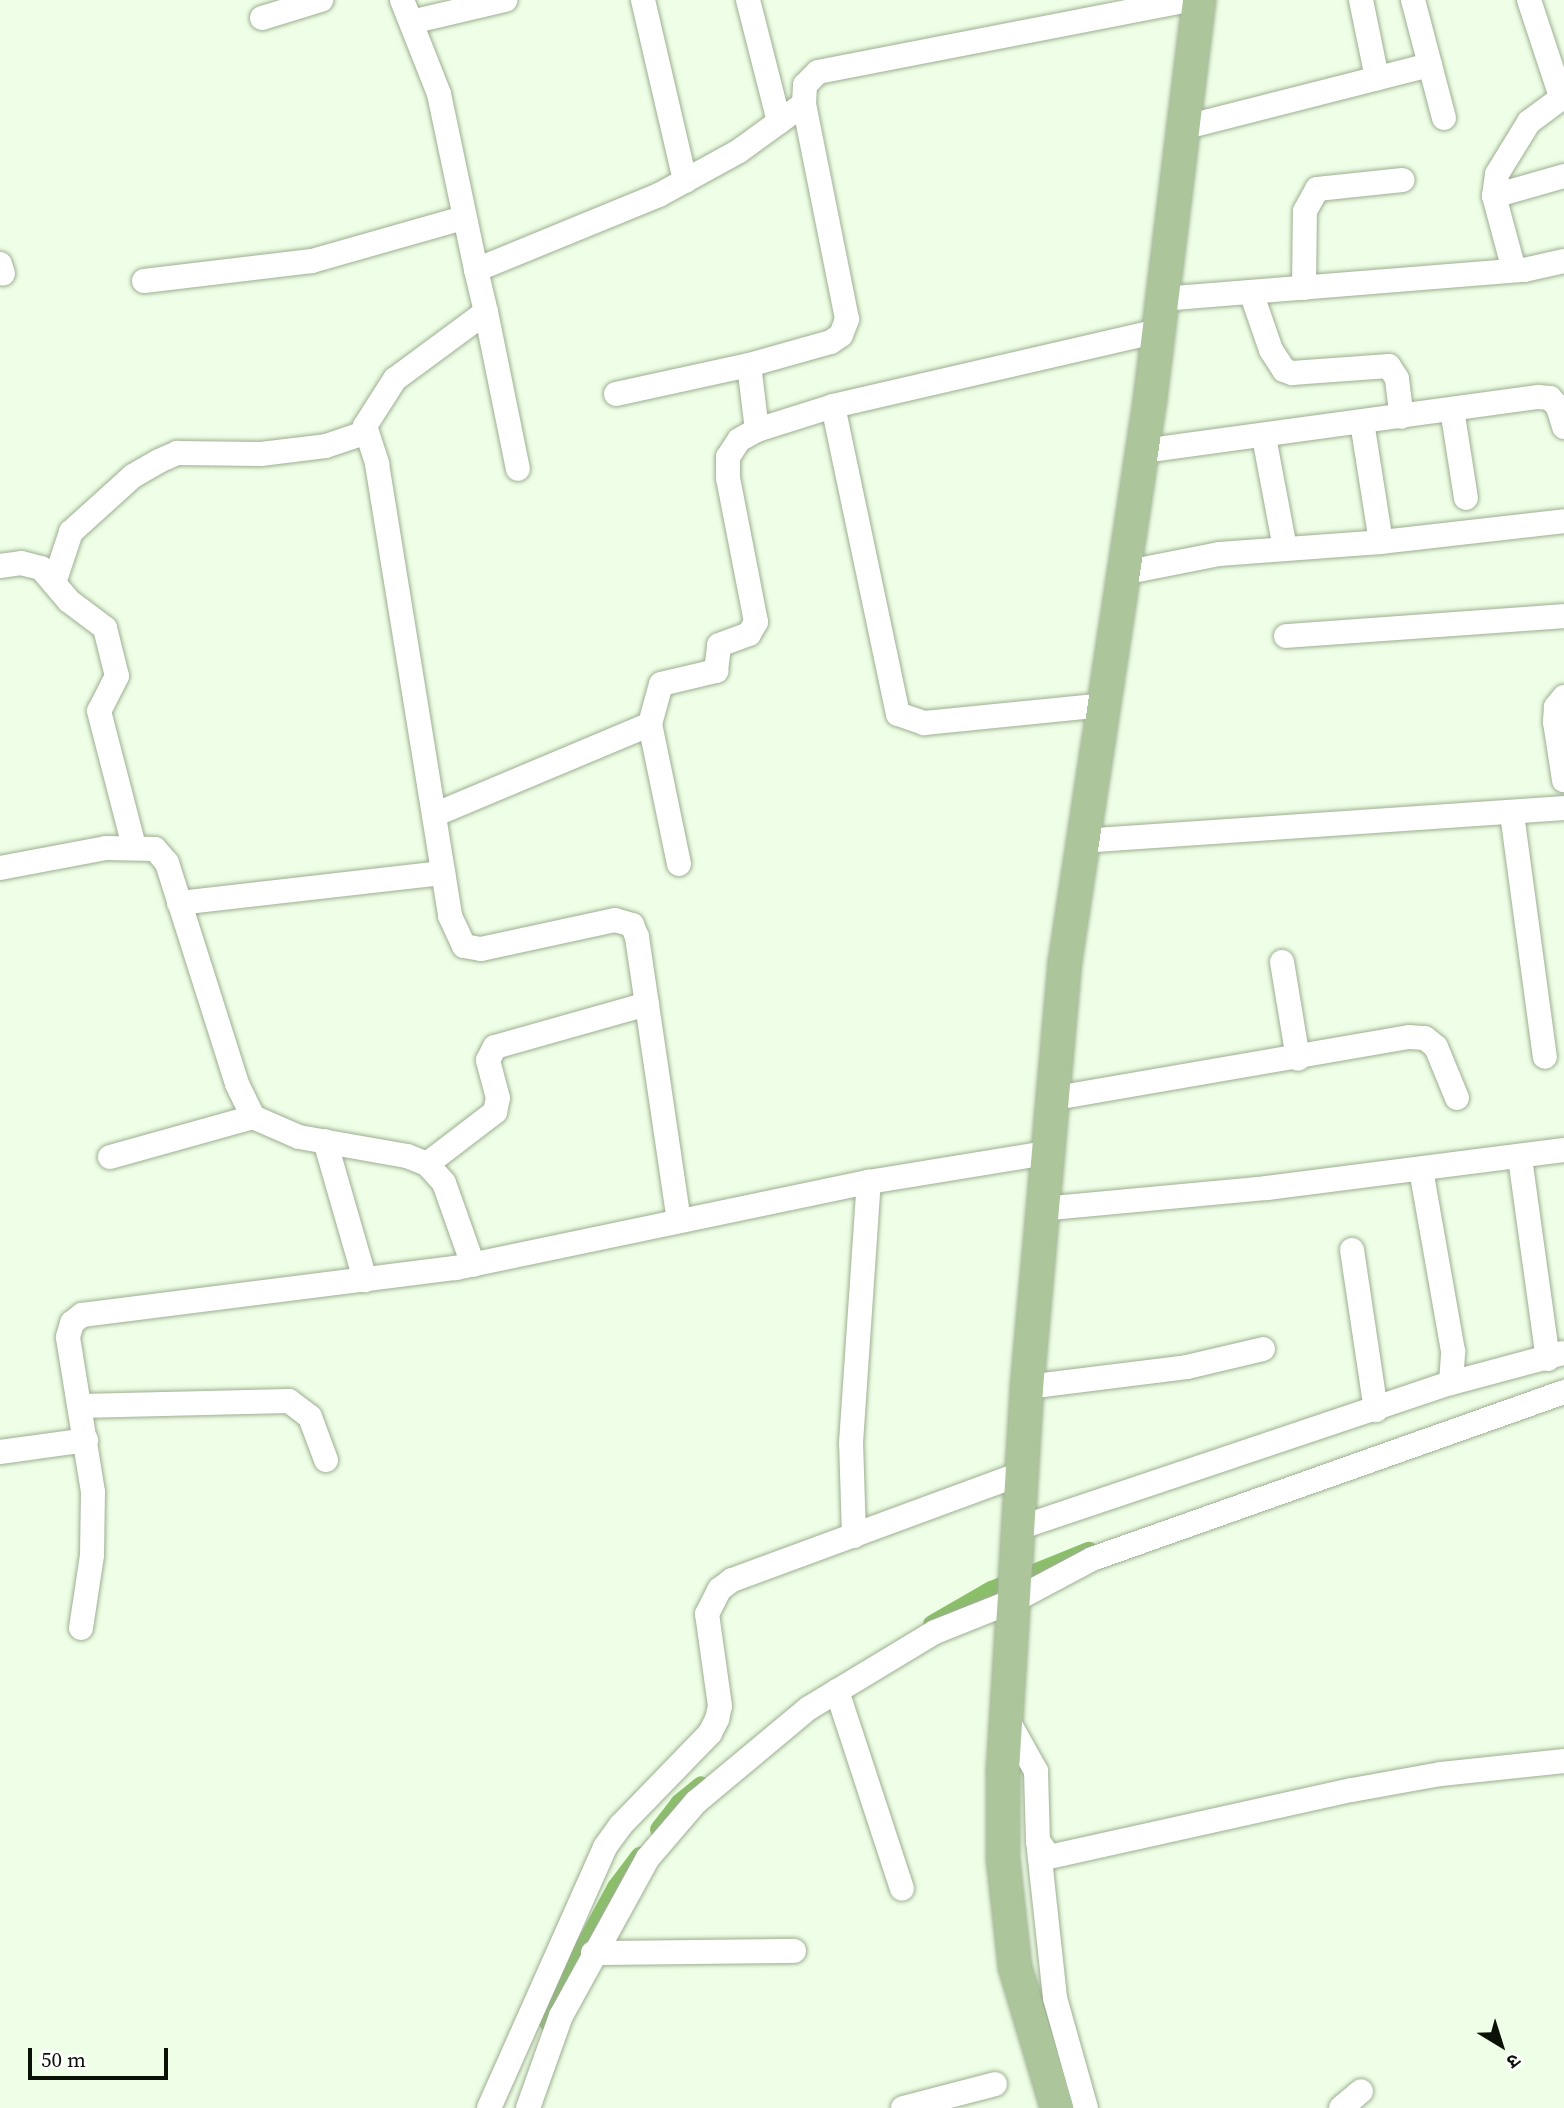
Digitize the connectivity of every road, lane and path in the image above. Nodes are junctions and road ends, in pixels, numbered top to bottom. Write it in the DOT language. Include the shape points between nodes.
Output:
graph roads {
  1 [pos="321,0"];
  2 [pos="505,0"];
  3 [pos="643,0"];
  4 [pos="748,0"];
  5 [pos="1190,0"];
  6 [pos="1199,0"];
  7 [pos="1361,0"];
  8 [pos="1413,0"];
  9 [pos="1529,0"];
  10 [pos="407,11"];
  11 [pos="262,18"];
  12 [pos="1430,65"];
  13 [pos="1377,78"];
  14 [pos="1562,97"];
  15 [pos="804,104"];
  16 [pos="1444,118"];
  17 [pos="779,122"];
  18 [pos="1182,128"];
  19 [pos="1564,176"];
  20 [pos="1403,180"];
  21 [pos="685,181"];
  22 [pos="1494,196"];
  23 [pos="463,218"];
  24 [pos="1564,261"];
  25 [pos="476,270"];
  26 [pos="1514,270"];
  27 [pos="144,281"];
  28 [pos="1304,288"];
  29 [pos="1251,292"];
  30 [pos="1162,299"];
  31 [pos="486,312"];
  32 [pos="1159,331"];
  33 [pos="749,365"];
  34 [pos="616,394"];
  35 [pos="833,406"];
  36 [pos="1452,409"];
  37 [pos="1402,417"];
  38 [pos="1362,422"];
  39 [pos="1564,427"];
  40 [pos="757,430"];
  41 [pos="367,432"];
  42 [pos="1264,437"];
  43 [pos="1143,451"];
  44 [pos="518,469"];
  45 [pos="1466,498"];
  46 [pos="1564,521"];
  47 [pos="1381,542"];
  48 [pos="1285,548"];
  49 [pos="0,566"];
  50 [pos="1123,573"];
  51 [pos="54,583"];
  52 [pos="1564,615"];
  53 [pos="1286,636"];
  54 [pos="1564,697"];
  55 [pos="1104,705"];
  56 [pos="650,723"];
  57 [pos="1564,780"];
  58 [pos="1564,808"];
  59 [pos="1513,814"];
  60 [pos="434,815"];
  61 [pos="1082,841"];
  62 [pos="134,846"];
  63 [pos="679,864"];
  64 [pos="0,868"];
  65 [pos="443,873"];
  66 [pos="179,903"];
  67 [pos="1282,962"];
  68 [pos="647,1004"];
  69 [pos="1545,1057"];
  70 [pos="1298,1059"];
  71 [pos="1457,1098"];
  72 [pos="1050,1099"];
  73 [pos="253,1117"];
  74 [pos="325,1141"];
  75 [pos="1564,1150"];
  76 [pos="1046,1153"];
  77 [pos="110,1157"];
  78 [pos="1520,1158"];
  79 [pos="427,1164"];
  80 [pos="1420,1169"];
  81 [pos="869,1182"];
  82 [pos="1041,1209"];
  83 [pos="679,1220"];
  84 [pos="1352,1250"];
  85 [pos="472,1265"];
  86 [pos="365,1280"];
  87 [pos="1263,1349"];
  88 [pos="1556,1356"];
  89 [pos="1451,1383"];
  90 [pos="1027,1387"];
  91 [pos="1564,1392"];
  92 [pos="80,1406"];
  93 [pos="1376,1410"];
  94 [pos="86,1440"];
  95 [pos="0,1452"];
  96 [pos="326,1460"];
  97 [pos="1023,1473"];
  98 [pos="854,1536"];
  99 [pos="1019,1539"];
  100 [pos="1016,1594"];
  101 [pos="81,1628"];
  102 [pos="837,1691"];
  103 [pos="1007,1719"];
  104 [pos="1564,1760"];
  105 [pos="1038,1841"];
  106 [pos="902,1889"];
  107 [pos="794,1951"];
  108 [pos="593,1953"];
  109 [pos="995,2084"];
  110 [pos="1362,2091"];
  111 [pos="489,2108"];
  112 [pos="528,2108"];
  113 [pos="903,2108"];
  114 [pos="1057,2108"];
  115 [pos="1086,2108"];
  116 [pos="1341,2108"];
  1 -- 11 [label="street"];
  2 -- 10 [label="street"];
  3 -- 21 [label="street"];
  4 -- 17 [label="street"];
  5 -- 15 [label="street" via="818,72 805,85"];
  6 -- 18 [label="main road"];
  7 -- 13 [label="street"];
  8 -- 12 [label="street"];
  9 -- 14 [label="street"];
  10 -- 23 [label="street" via="439,94"];
  12 -- 13 [label="street"];
  12 -- 16 [label="street"];
  13 -- 18 [label="street"];
  14 -- 22 [label="street" via="1514,139 1497,174"];
  15 -- 17 [label="street"];
  15 -- 33 [label="street" via="845,328 831,342"];
  17 -- 21 [label="street"];
  18 -- 30 [label="main road"];
  19 -- 22 [label="street"];
  20 -- 28 [label="street" via="1317,189 1305,211"];
  21 -- 25 [label="street"];
  22 -- 26 [label="street"];
  23 -- 25 [label="street"];
  23 -- 27 [label="street" via="302,263"];
  24 -- 26 [label="street"];
  25 -- 31 [label="street"];
  26 -- 28 [label="street"];
  28 -- 29 [label="street"];
  29 -- 30 [label="street"];
  29 -- 37 [label="street" via="1271,350 1284,370 1389,366 1397,379"];
  30 -- 32 [label="main road"];
  31 -- 41 [label="street" via="395,379 366,420"];
  31 -- 44 [label="street"];
  32 -- 35 [label="street"];
  32 -- 43 [label="main road"];
  33 -- 34 [label="street"];
  33 -- 40 [label="street"];
  35 -- 40 [label="street"];
  35 -- 55 [label="street" via="898,714 924,723"];
  36 -- 37 [label="street"];
  36 -- 39 [label="street" via="1550,398"];
  36 -- 45 [label="street"];
  37 -- 38 [label="street"];
  38 -- 42 [label="street"];
  38 -- 47 [label="street"];
  40 -- 56 [label="street" via="739,440 728,457 757,622 749,634 719,645 716,671 661,684"];
  41 -- 51 [label="street" via="326,446 261,454 177,453 159,461 133,476 71,531"];
  41 -- 60 [label="street" via="377,464"];
  42 -- 43 [label="street"];
  42 -- 48 [label="street"];
  43 -- 50 [label="main road"];
  46 -- 47 [label="street"];
  47 -- 48 [label="street"];
  48 -- 50 [label="street" via="1219,554"];
  49 -- 51 [label="street" via="33,564"];
  50 -- 55 [label="main road"];
  51 -- 62 [label="street" via="105,628 111,642 116,685 99,711"];
  52 -- 53 [label="street"];
  54 -- 57 [label="street" via="1556,707 1555,722"];
  55 -- 61 [label="main road"];
  56 -- 60 [label="street"];
  56 -- 63 [label="street"];
  58 -- 59 [label="street"];
  59 -- 61 [label="street"];
  59 -- 69 [label="street"];
  60 -- 65 [label="street"];
  61 -- 72 [label="main road"];
  62 -- 64 [label="street"];
  62 -- 66 [label="street" via="155,849 167,863"];
  65 -- 66 [label="street"];
  65 -- 68 [label="street" via="455,935 464,946 481,949 615,920 632,925"];
  66 -- 73 [label="street" via="237,1084"];
  67 -- 70 [label="street"];
  68 -- 79 [label="street" via="495,1047 488,1060 498,1098 495,1111"];
  68 -- 83 [label="street"];
  70 -- 71 [label="street" via="1424,1038 1436,1047"];
  70 -- 72 [label="street"];
  72 -- 76 [label="main road"];
  73 -- 74 [label="street" via="299,1137"];
  73 -- 77 [label="street"];
  74 -- 79 [label="street"];
  74 -- 86 [label="street"];
  75 -- 78 [label="street"];
  76 -- 81 [label="street"];
  76 -- 82 [label="main road"];
  78 -- 80 [label="street"];
  78 -- 88 [label="street"];
  79 -- 85 [label="street" via="443,1182"];
  80 -- 82 [label="street"];
  80 -- 89 [label="street" via="1453,1351"];
  81 -- 83 [label="street"];
  81 -- 98 [label="street" via="853,1405"];
  82 -- 90 [label="main road"];
  83 -- 85 [label="street"];
  84 -- 93 [label="street"];
  85 -- 86 [label="street"];
  86 -- 92 [label="street" via="82,1315 72,1323 68,1337"];
  87 -- 90 [label="street" via="1187,1367"];
  88 -- 89 [label="street"];
  89 -- 93 [label="street"];
  90 -- 97 [label="main road"];
  91 -- 100 [label="street" via="1092,1559"];
  92 -- 94 [label="street"];
  92 -- 96 [label="street" via="289,1401 310,1417"];
  93 -- 99 [label="street"];
  94 -- 95 [label="street"];
  94 -- 101 [label="street" via="94,1523"];
  97 -- 98 [label="street"];
  97 -- 99 [label="main road"];
  98 -- 111 [label="street" via="732,1580 712,1600 707,1615 720,1706 717,1719 710,1733 605,1847"];
  99 -- 100 [label="main road"];
  100 -- 102 [label="street" via="934,1632"];
  100 -- 103 [label="main road"];
  102 -- 106 [label="street"];
  102 -- 108 [label="street" via="754,1750 672,1827 628,1889"];
  103 -- 105 [label="street" via="1035,1771"];
  103 -- 114 [label="main road" via="1003,1770 1006,1915 1015,1967"];
  104 -- 105 [label="street" via="1363,1788 1060,1858 1049,1857"];
  105 -- 115 [label="street" via="1055,1998"];
  107 -- 108 [label="street"];
  108 -- 112 [label="street" via="561,2016"];
  109 -- 113 [label="street"];
  110 -- 116 [label="street"];
}
